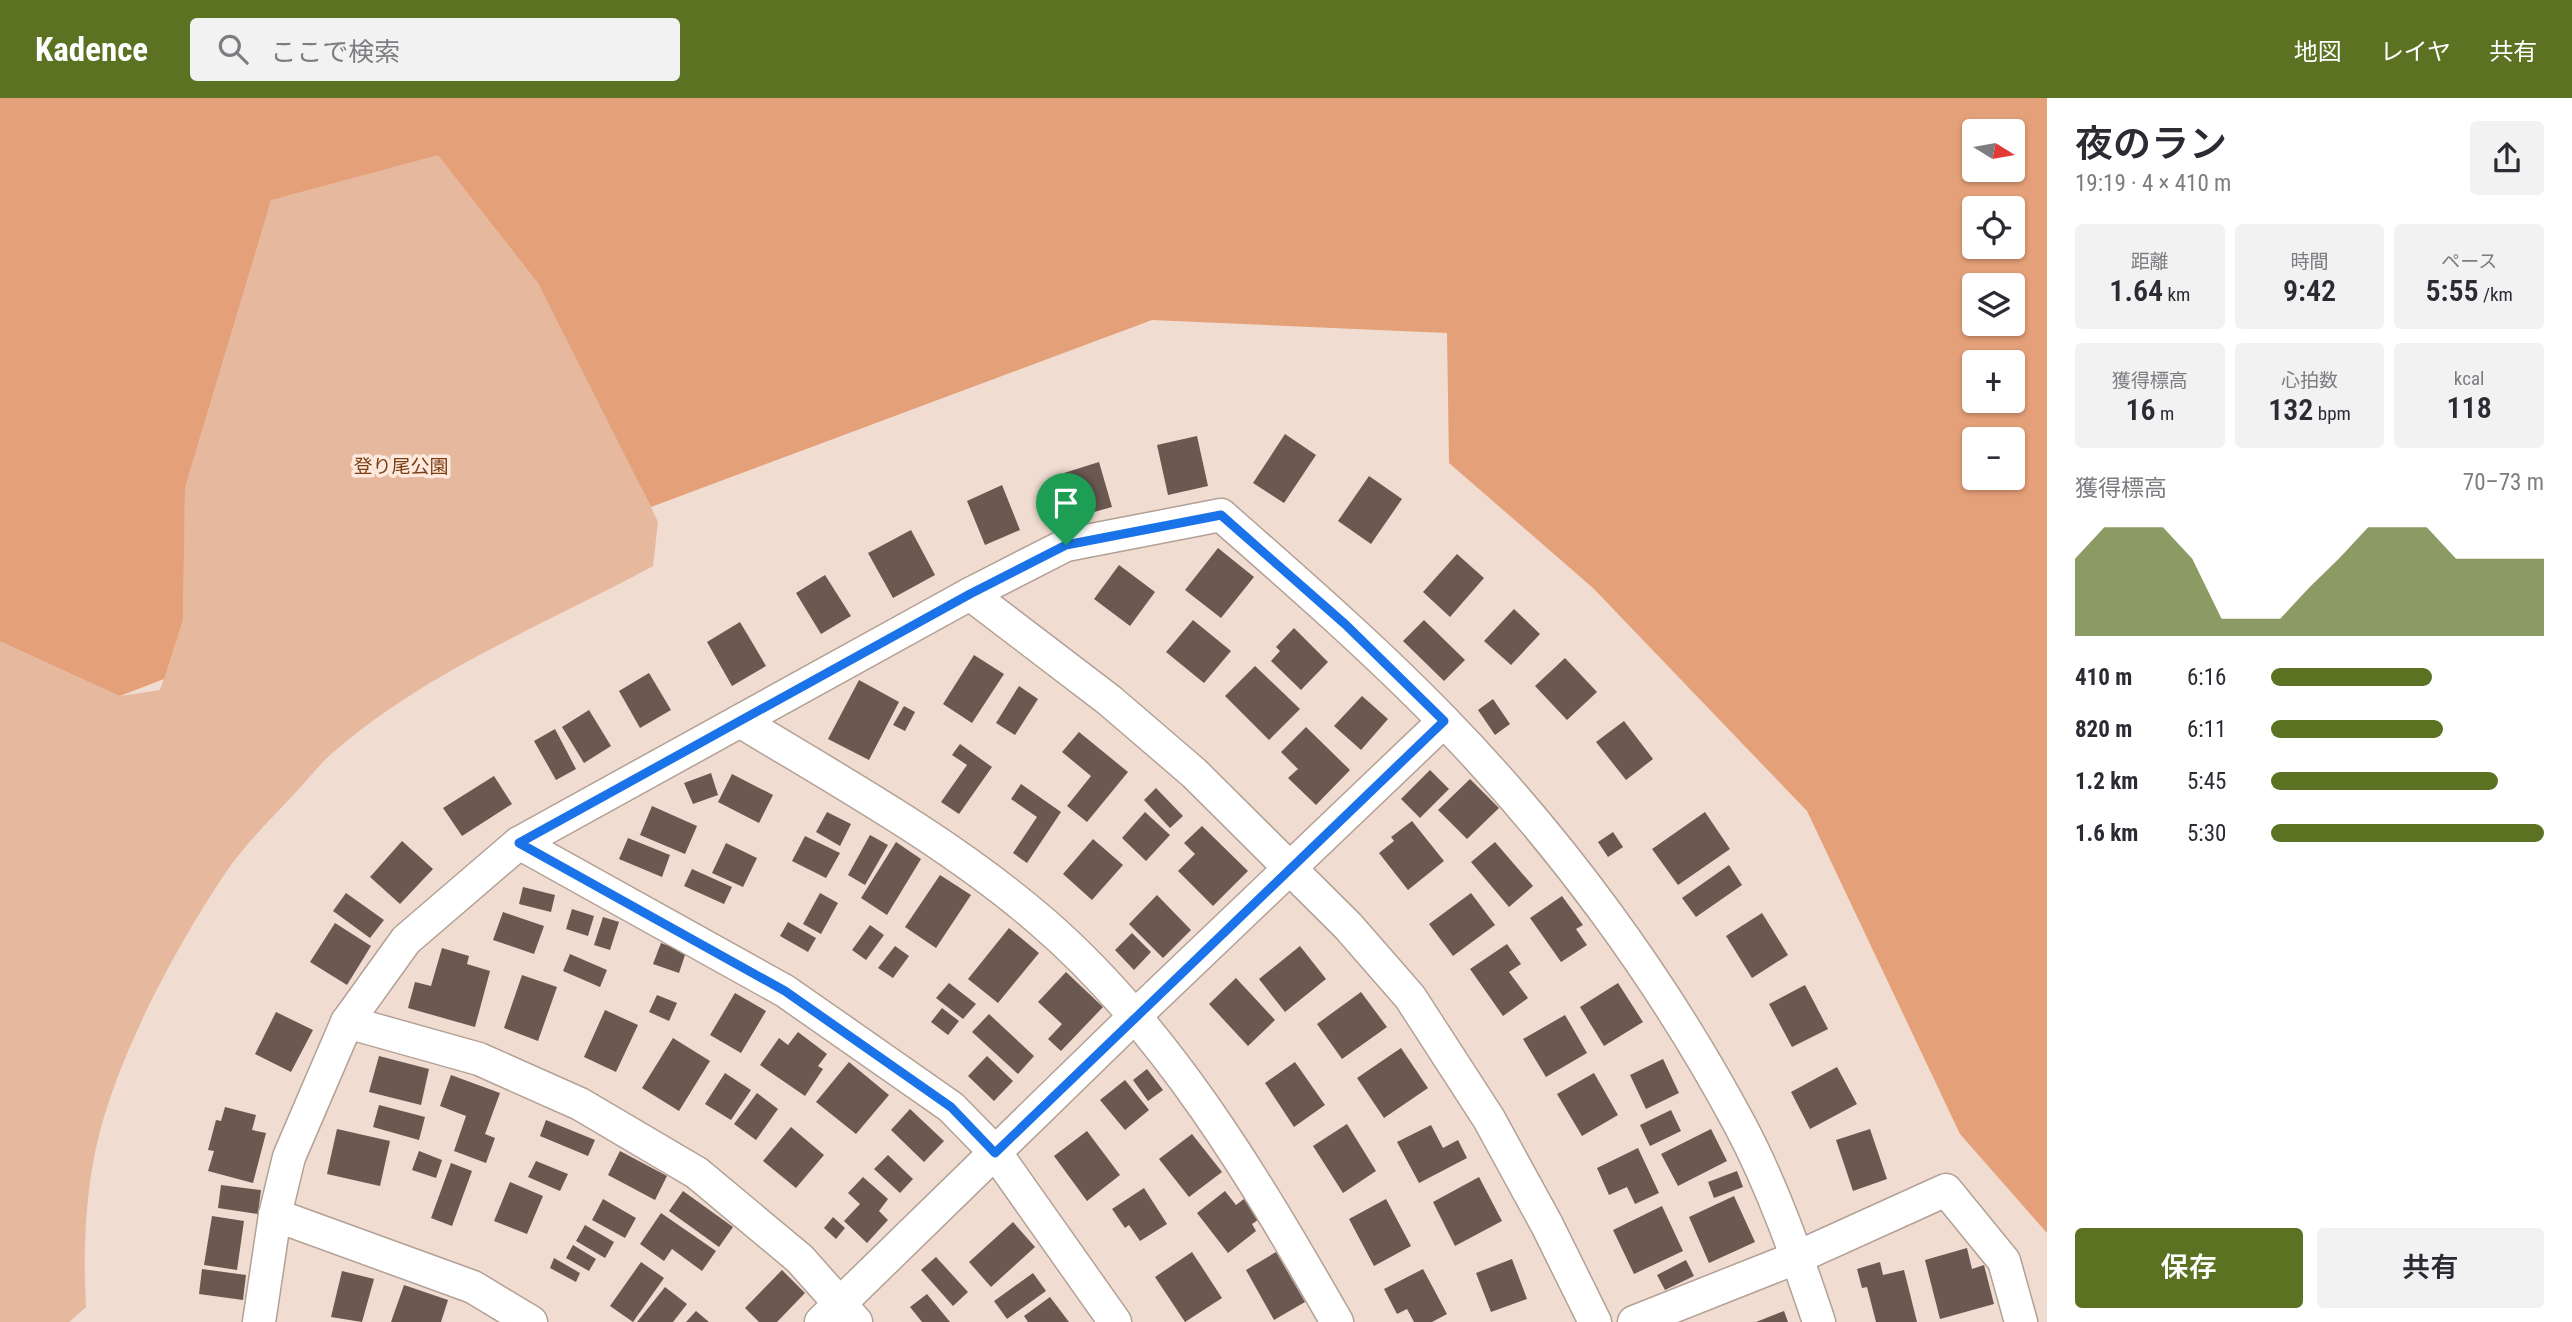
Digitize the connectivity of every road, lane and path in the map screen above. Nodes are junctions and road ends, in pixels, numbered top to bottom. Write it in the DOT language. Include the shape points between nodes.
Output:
graph roads {
  1 [pos="970,594"];
  2 [pos="740,721"];
  3 [pos="1444,721"];
  4 [pos="519,843"];
  5 [pos="1289,867"];
  6 [pos="1136,1015"];
  7 [pos="347,1022"];
  8 [pos="995,1153"];
  9 [pos="275,1215"];
  10 [pos="1798,1257"];
  11 [pos="839,1316"];
  12 [pos="259,1322"];
  13 [pos="531,1322"];
  14 [pos="1115,1322"];
  15 [pos="1337,1322"];
  16 [pos="1595,1322"];
  17 [pos="1634,1322"];
  18 [pos="1819,1322"];
  19 [pos="2021,1322"];
  1 -- 2 [label="street"];
  1 -- 3 [label="street" via="1066,545 1221,515 1346,625"];
  1 -- 5 [label="street" via="1109,700 1194,773"];
  2 -- 4 [label="street"];
  2 -- 6 [label="street" via="948,850 1040,920"];
  3 -- 5 [label="street"];
  3 -- 10 [label="street" via="1553,845 1666,999 1741,1127"];
  4 -- 7 [label="street" via="406,940"];
  4 -- 8 [label="street" via="785,991 951,1107"];
  5 -- 6 [label="street"];
  5 -- 16 [label="street" via="1410,997 1450,1056 1548,1225"];
  6 -- 8 [label="street"];
  6 -- 15 [label="street" via="1284,1229"];
  7 -- 9 [label="street" via="289,1157"];
  7 -- 11 [label="street" via="479,1059 580,1104 697,1173 800,1259"];
  8 -- 11 [label="street"];
  8 -- 14 [label="street"];
  9 -- 12 [label="street"];
  9 -- 13 [label="street" via="473,1287"];
  10 -- 17 [label="street"];
  10 -- 18 [label="street"];
  10 -- 19 [label="street" via="1946,1190 2004,1261"];
}
